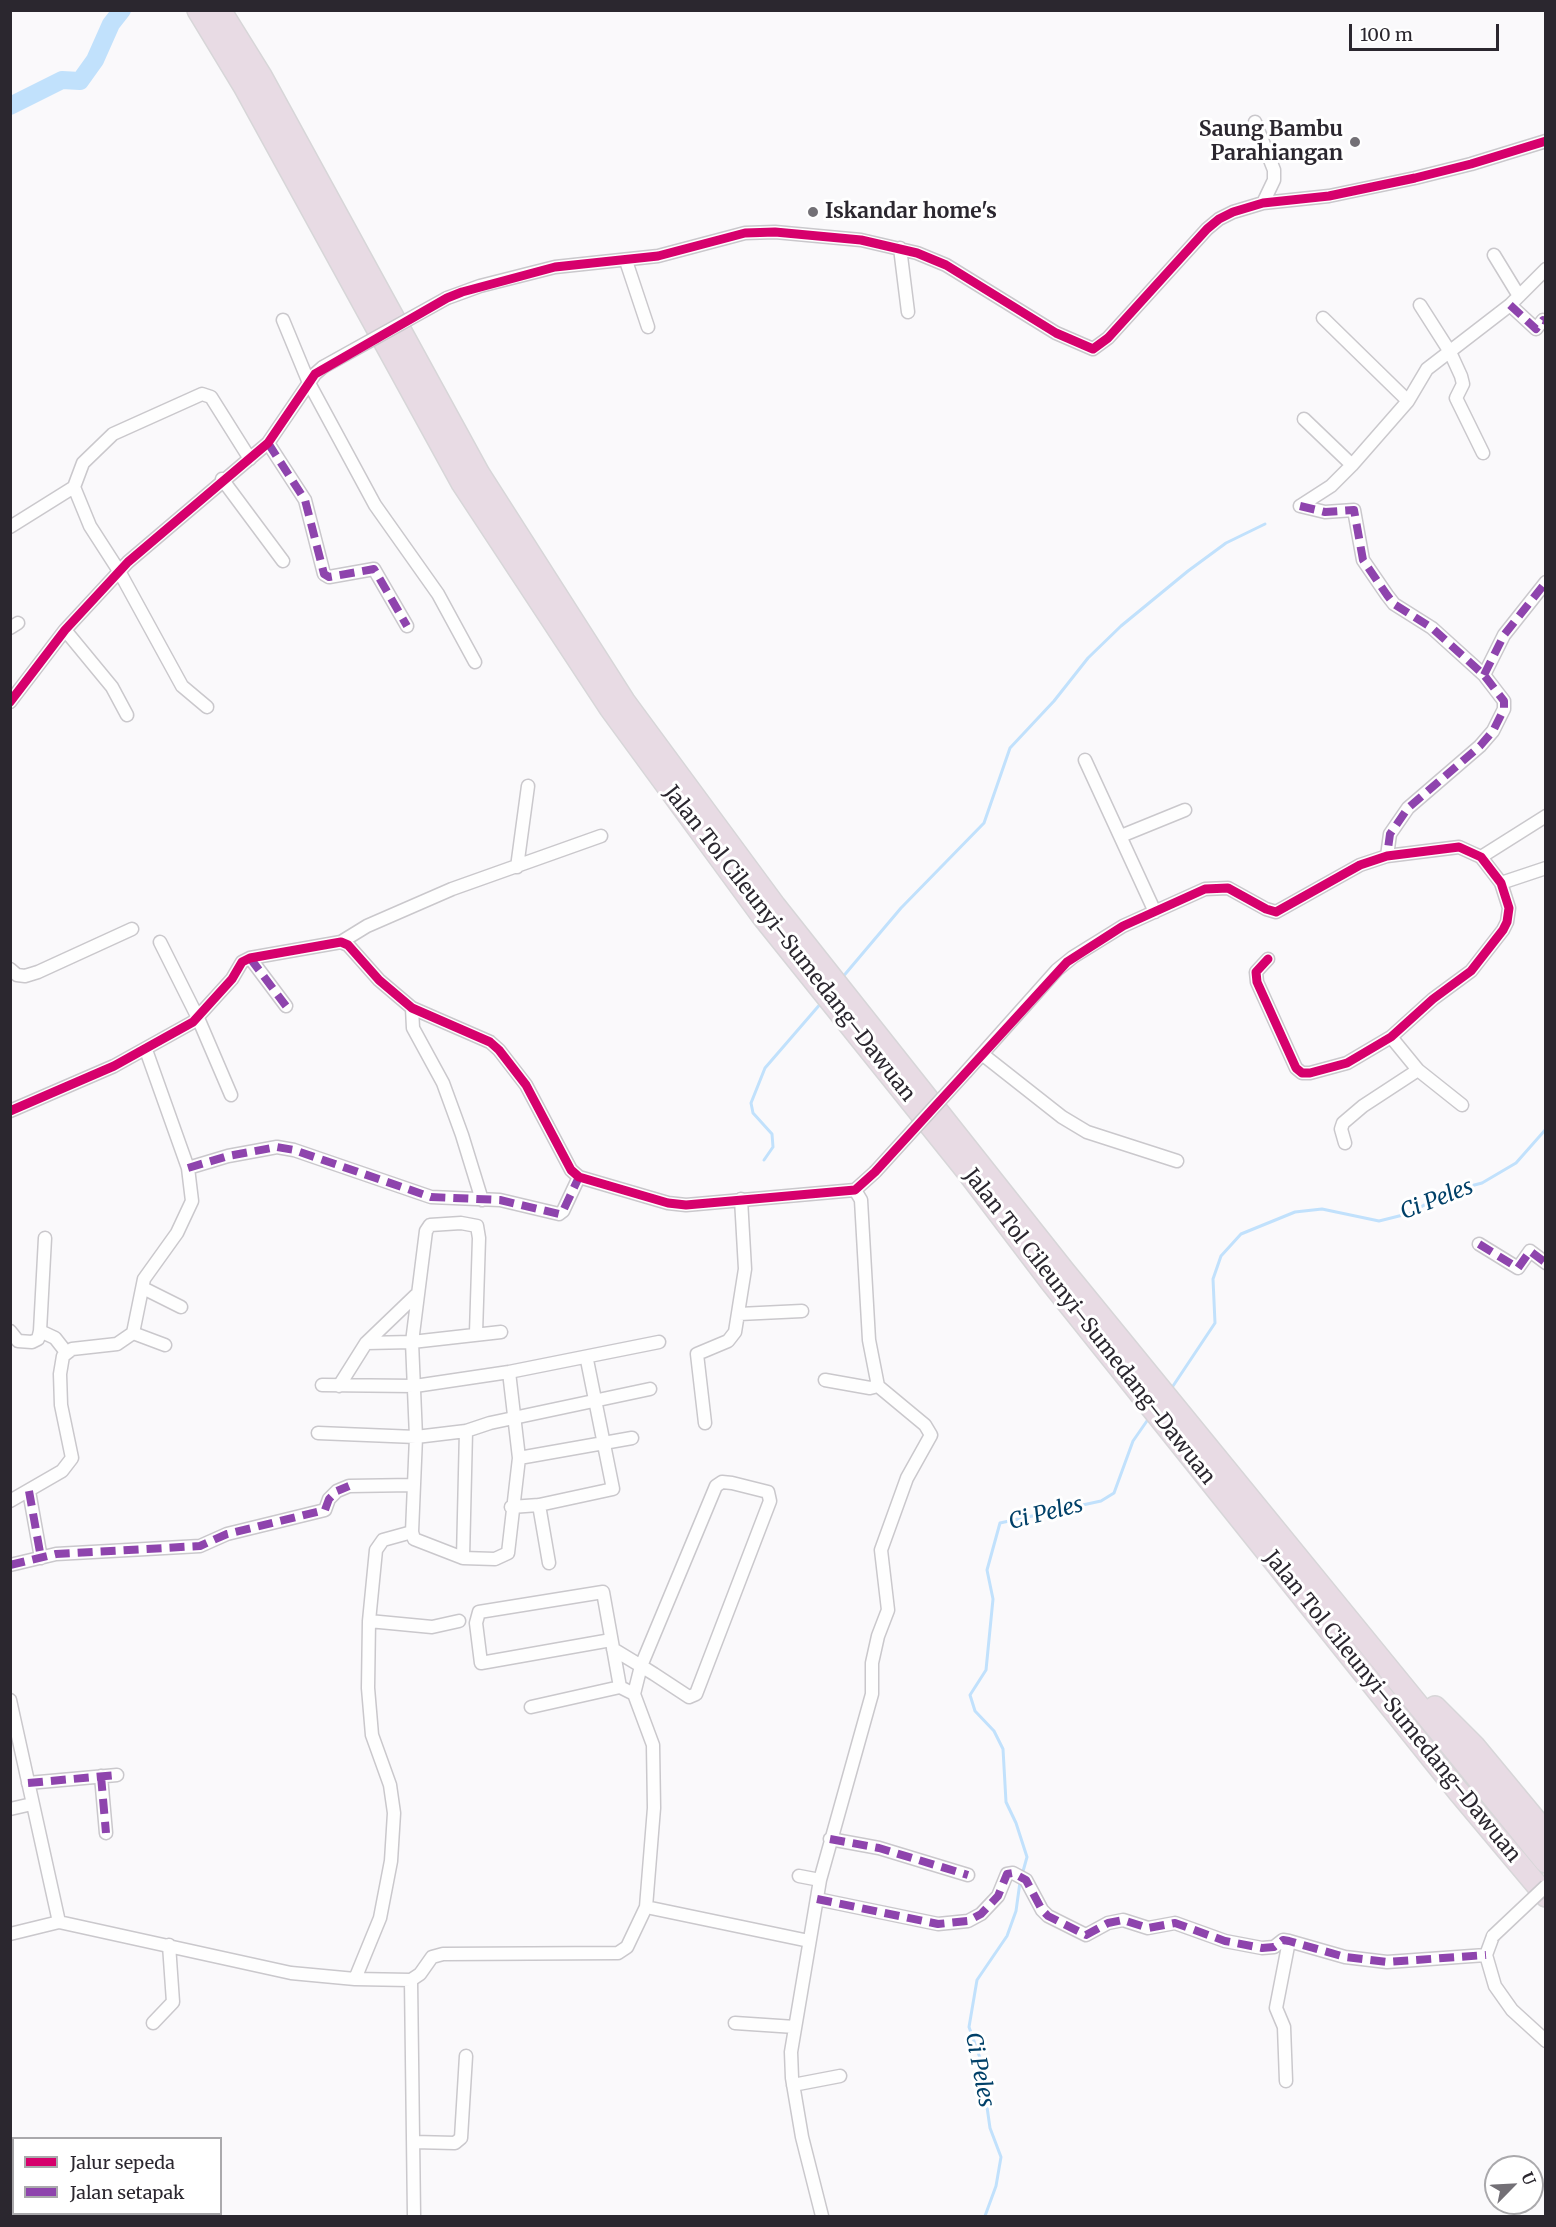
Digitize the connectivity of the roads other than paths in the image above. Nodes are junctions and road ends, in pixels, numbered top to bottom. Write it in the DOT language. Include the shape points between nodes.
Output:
graph roads {
  1 [pos="198,10"];
  2 [pos="220,10"];
  3 [pos="253,81"];
  4 [pos="1255,123"];
  5 [pos="1545,141"];
  6 [pos="1263,202"];
  7 [pos="900,248"];
  8 [pos="1494,255"];
  9 [pos="626,261"];
  10 [pos="1545,269"];
  11 [pos="1514,301"];
  12 [pos="1420,305"];
  13 [pos="908,312"];
  14 [pos="1323,318"];
  15 [pos="283,320"];
  16 [pos="1545,321"];
  17 [pos="648,327"];
  18 [pos="1450,352"];
  19 [pos="309,383"];
  20 [pos="1408,401"];
  21 [pos="1304,419"];
  22 [pos="268,442"];
  23 [pos="1484,453"];
  24 [pos="250,459"];
  25 [pos="1352,465"];
  26 [pos="222,479"];
  27 [pos="74,487"];
  28 [pos="10,527"];
  29 [pos="283,561"];
  30 [pos="119,571"];
  31 [pos="1545,582"];
  32 [pos="407,626"];
  33 [pos="65,630"];
  34 [pos="475,662"];
  35 [pos="1484,675"];
  36 [pos="10,702"];
  37 [pos="207,707"];
  38 [pos="127,715"];
  39 [pos="1085,760"];
  40 [pos="528,786"];
  41 [pos="1185,810"];
  42 [pos="1545,816"];
  43 [pos="601,836"];
  44 [pos="1121,836"];
  45 [pos="1387,856"];
  46 [pos="1481,857"];
  47 [pos="517,867"];
  48 [pos="1545,867"];
  49 [pos="1501,883"];
  50 [pos="1155,912"];
  51 [pos="132,929"];
  52 [pos="160,942"];
  53 [pos="341,942"];
  54 [pos="250,958"];
  55 [pos="1268,959"];
  56 [pos="10,969"];
  57 [pos="286,1006"];
  58 [pos="412,1008"];
  59 [pos="198,1018"];
  60 [pos="1391,1037"];
  61 [pos="146,1050"];
  62 [pos="982,1054"];
  63 [pos="1418,1070"];
  64 [pos="231,1095"];
  65 [pos="1462,1105"];
  66 [pos="10,1111"];
  67 [pos="1345,1143"];
  68 [pos="1177,1161"];
  69 [pos="188,1167"];
  70 [pos="579,1177"];
  71 [pos="855,1190"];
  72 [pos="741,1199"];
  73 [pos="482,1200"];
  74 [pos="45,1238"];
  75 [pos="1479,1244"];
  76 [pos="1545,1263"];
  77 [pos="1057,1277"];
  78 [pos="143,1288"];
  79 [pos="416,1295"];
  80 [pos="180,1307"];
  81 [pos="802,1311"];
  82 [pos="739,1314"];
  83 [pos="40,1331"];
  84 [pos="501,1332"];
  85 [pos="133,1333"];
  86 [pos="476,1334"];
  87 [pos="11,1336"];
  88 [pos="412,1342"];
  89 [pos="659,1342"];
  90 [pos="366,1343"];
  91 [pos="165,1345"];
  92 [pos="66,1352"];
  93 [pos="584,1358"];
  94 [pos="509,1372"];
  95 [pos="825,1380"];
  96 [pos="322,1385"];
  97 [pos="339,1386"];
  98 [pos="415,1386"];
  99 [pos="878,1386"];
  100 [pos="650,1389"];
  101 [pos="594,1400"];
  102 [pos="515,1418"];
  103 [pos="705,1423"];
  104 [pos="466,1431"];
  105 [pos="318,1433"];
  106 [pos="416,1437"];
  107 [pos="632,1438"];
  108 [pos="603,1444"];
  109 [pos="519,1458"];
  110 [pos="413,1485"];
  111 [pos="29,1491"];
  112 [pos="10,1501"];
  113 [pos="539,1505"];
  114 [pos="511,1507"];
  115 [pos="412,1532"];
  116 [pos="41,1557"];
  117 [pos="463,1558"];
  118 [pos="549,1563"];
  119 [pos="10,1565"];
  120 [pos="369,1621"];
  121 [pos="459,1621"];
  122 [pos="1362,1635"];
  123 [pos="612,1645"];
  124 [pos="641,1666"];
  125 [pos="620,1687"];
  126 [pos="634,1694"];
  127 [pos="10,1700"];
  128 [pos="531,1707"];
  129 [pos="117,1775"];
  130 [pos="101,1776"];
  131 [pos="28,1784"];
  132 [pos="1458,1791"];
  133 [pos="32,1804"];
  134 [pos="10,1809"];
  135 [pos="106,1833"];
  136 [pos="1545,1833"];
  137 [pos="830,1839"];
  138 [pos="1545,1862"];
  139 [pos="968,1875"];
  140 [pos="799,1876"];
  141 [pos="820,1880"];
  142 [pos="1545,1886"];
  143 [pos="1545,1896"];
  144 [pos="817,1899"];
  145 [pos="646,1907"];
  146 [pos="1545,1914"];
  147 [pos="59,1923"];
  148 [pos="10,1934"];
  149 [pos="809,1941"];
  150 [pos="1289,1941"];
  151 [pos="169,1945"];
  152 [pos="1486,1955"];
  153 [pos="356,1979"];
  154 [pos="411,1980"];
  155 [pos="153,2023"];
  156 [pos="735,2023"];
  157 [pos="795,2027"];
  158 [pos="1545,2041"];
  159 [pos="466,2056"];
  160 [pos="840,2076"];
  161 [pos="1286,2081"];
  162 [pos="793,2085"];
  163 [pos="414,2142"];
  164 [pos="10,2211"];
  165 [pos="12,2217"];
  166 [pos="414,2217"];
  167 [pos="822,2217"];
  1 -- 3 [label="highway, Jalan Tol Cileunyi–Sumedang–Dawuan"];
  2 -- 3 [label="highway, Jalan Tol Cileunyi–Sumedang–Dawuan"];
  3 -- 77 [label="highway, Jalan Tol Cileunyi–Sumedang–Dawuan" via="479,474 624,700"];
  4 -- 6 [label="street" via="1274,170 1274,180"];
  5 -- 6 [label="street" via="1404,180 1329,196"];
  6 -- 7 [label="street" via="1219,219 1108,338 1093,349 1056,333 946,265"];
  7 -- 9 [label="street" via="861,240 759,232"];
  7 -- 13 [label="street"];
  8 -- 11 [label="street"];
  9 -- 17 [label="street"];
  9 -- 19 [label="street, bridge" via="555,267 447,298 323,367"];
  10 -- 11 [label="street"];
  11 -- 16 [label="street" via="1536,329"];
  11 -- 18 [label="street"];
  12 -- 18 [label="street"];
  14 -- 20 [label="street"];
  15 -- 19 [label="street"];
  18 -- 20 [label="street" via="1427,369"];
  18 -- 23 [label="street" via="1463,380 1456,398"];
  19 -- 22 [label="street"];
  19 -- 34 [label="street" via="375,505 438,594"];
  20 -- 25 [label="street"];
  21 -- 25 [label="street"];
  22 -- 24 [label="street"];
  22 -- 32 [label="street" via="305,500 324,574 329,578 374,569"];
  24 -- 26 [label="street"];
  24 -- 27 [label="street" via="211,397 202,394 113,434 83,463"];
  25 -- 35 [label="street" via="1331,486 1300,506 1325,512 1354,510 1363,560 1394,604 1432,628"];
  26 -- 29 [label="street"];
  26 -- 30 [label="street"];
  27 -- 28 [label="street"];
  27 -- 30 [label="street" via="90,526"];
  30 -- 33 [label="street"];
  30 -- 37 [label="street" via="182,686"];
  31 -- 35 [label="street" via="1513,621"];
  33 -- 36 [label="street"];
  33 -- 38 [label="street" via="112,687"];
  35 -- 45 [label="street" via="1504,701 1493,731 1408,808 1390,834"];
  39 -- 44 [label="street"];
  40 -- 47 [label="street"];
  41 -- 44 [label="street"];
  42 -- 46 [label="street"];
  43 -- 47 [label="street"];
  44 -- 50 [label="street"];
  45 -- 46 [label="street" via="1459,848"];
  45 -- 50 [label="street" via="1339,874 1276,912 1228,888 1218,887"];
  46 -- 49 [label="street"];
  47 -- 53 [label="street" via="452,889 367,926"];
  48 -- 49 [label="street"];
  49 -- 60 [label="street" via="1509,908 1503,930 1471,971"];
  50 -- 62 [label="street" via="1123,926 1066,962"];
  51 -- 56 [label="street" via="38,972 25,976"];
  52 -- 59 [label="street"];
  53 -- 54 [label="street"];
  53 -- 58 [label="street"];
  54 -- 57 [label="street"];
  54 -- 59 [label="street"];
  55 -- 60 [label="street" via="1255,977 1298,1071 1310,1073 1347,1063"];
  58 -- 70 [label="street" via="490,1042 499,1050 526,1085 571,1170"];
  58 -- 73 [label="street" via="414,1028 442,1083"];
  59 -- 61 [label="street"];
  59 -- 64 [label="street"];
  60 -- 63 [label="street"];
  61 -- 66 [label="street"];
  61 -- 69 [label="street"];
  62 -- 68 [label="street" via="1087,1132"];
  62 -- 71 [label="street, bridge"];
  63 -- 65 [label="street"];
  63 -- 67 [label="street" via="1343,1123"];
  69 -- 73 [label="street" via="277,1148 294,1150 431,1197"];
  69 -- 78 [label="street" via="192,1201 187,1215 146,1274"];
  70 -- 72 [label="street" via="668,1203"];
  70 -- 73 [label="street" via="561,1214 500,1200"];
  71 -- 72 [label="street"];
  71 -- 99 [label="street" via="861,1200 868,1340"];
  72 -- 82 [label="street" via="745,1269"];
  74 -- 83 [label="street"];
  75 -- 76 [label="street" via="1518,1268 1530,1251"];
  77 -- 122 [label="highway, Jalan Tol Cileunyi–Sumedang–Dawuan"];
  77 -- 132 [label="highway, Jalan Tol Cileunyi–Sumedang–Dawuan" via="1295,1588"];
  78 -- 80 [label="street"];
  78 -- 85 [label="street"];
  79 -- 86 [label="street" via="427,1227 474,1224 479,1238"];
  79 -- 88 [label="street"];
  79 -- 90 [label="street"];
  81 -- 82 [label="street"];
  82 -- 103 [label="street" via="735,1332 728,1341 698,1354"];
  83 -- 87 [label="street" via="38,1339 32,1342"];
  83 -- 92 [label="street" via="55,1338"];
  84 -- 86 [label="street"];
  85 -- 91 [label="street"];
  85 -- 92 [label="street" via="117,1344"];
  86 -- 88 [label="street"];
  88 -- 90 [label="street"];
  88 -- 98 [label="street"];
  89 -- 93 [label="street"];
  90 -- 97 [label="street"];
  92 -- 111 [label="street" via="61,1362 61,1405 72,1458 62,1471"];
  93 -- 94 [label="street"];
  93 -- 101 [label="street"];
  94 -- 98 [label="street"];
  94 -- 102 [label="street"];
  95 -- 99 [label="street"];
  96 -- 97 [label="street"];
  97 -- 98 [label="street"];
  98 -- 106 [label="street"];
  99 -- 137 [label="street" via="925,1425 931,1435 907,1478 881,1550 888,1610 872,1663 872,1694"];
  100 -- 101 [label="street"];
  101 -- 102 [label="street"];
  101 -- 108 [label="street"];
  102 -- 104 [label="street"];
  102 -- 109 [label="street"];
  104 -- 106 [label="street"];
  104 -- 117 [label="street"];
  105 -- 106 [label="street"];
  106 -- 110 [label="street"];
  107 -- 108 [label="street"];
  108 -- 109 [label="street"];
  108 -- 113 [label="street" via="612,1491"];
  109 -- 114 [label="street"];
  110 -- 115 [label="street"];
  110 -- 116 [label="street" via="349,1486 329,1499 325,1510 227,1534 200,1546"];
  111 -- 112 [label="street"];
  111 -- 116 [label="street"];
  113 -- 114 [label="street"];
  113 -- 118 [label="street"];
  114 -- 117 [label="street" via="506,1555 495,1559"];
  115 -- 117 [label="street" via="414,1539"];
  115 -- 120 [label="street" via="383,1540 376,1550"];
  116 -- 119 [label="street"];
  120 -- 121 [label="street" via="432,1627"];
  120 -- 153 [label="street" via="372,1735 390,1785 394,1813 391,1861 380,1918"];
  122 -- 136 [label="highway" via="1474,1746"];
  122 -- 138 [label="highway, Jalan Tol Cileunyi–Sumedang–Dawuan"];
  123 -- 123 [label="street" via="481,1663 476,1623 479,1612 600,1590 605,1596"];
  123 -- 124 [label="street"];
  123 -- 125 [label="street"];
  124 -- 124 [label="street" via="716,1486 732,1483 768,1492 770,1501 696,1694 689,1697"];
  124 -- 126 [label="street"];
  125 -- 126 [label="street"];
  125 -- 128 [label="street"];
  126 -- 145 [label="street" via="653,1745 654,1808"];
  127 -- 131 [label="street"];
  129 -- 130 [label="street"];
  130 -- 131 [label="street"];
  130 -- 135 [label="street"];
  131 -- 133 [label="street"];
  132 -- 143 [label="highway, Jalan Tol Cileunyi–Sumedang–Dawuan"];
  132 -- 146 [label="highway"];
  133 -- 134 [label="street"];
  133 -- 147 [label="street"];
  137 -- 139 [label="street" via="879,1848"];
  137 -- 141 [label="street"];
  140 -- 141 [label="street"];
  141 -- 144 [label="street"];
  142 -- 152 [label="street, bridge" via="1493,1936"];
  144 -- 149 [label="street"];
  144 -- 150 [label="street" via="938,1924 968,1921 998,1896 1007,1874 1020,1877 1048,1916 1086,1935 1107,1923 1123,1920 1148,1928 1175,1923 1225,1941 1262,1948"];
  145 -- 149 [label="street"];
  145 -- 154 [label="street" via="627,1947 618,1953 442,1954 432,1957"];
  147 -- 148 [label="street"];
  147 -- 151 [label="street"];
  149 -- 157 [label="street"];
  150 -- 152 [label="street" via="1345,1957 1387,1962"];
  150 -- 161 [label="street" via="1276,2008 1284,2027"];
  151 -- 153 [label="street" via="291,1973"];
  151 -- 155 [label="street" via="173,2002"];
  152 -- 158 [label="street" via="1503,1999"];
  153 -- 154 [label="street"];
  154 -- 163 [label="street"];
  156 -- 157 [label="street"];
  157 -- 162 [label="street" via="790,2065"];
  159 -- 163 [label="street" via="461,2138 455,2143"];
  160 -- 162 [label="street"];
  162 -- 167 [label="street"];
  163 -- 166 [label="street"];
  164 -- 165 [label="highway"];
}
